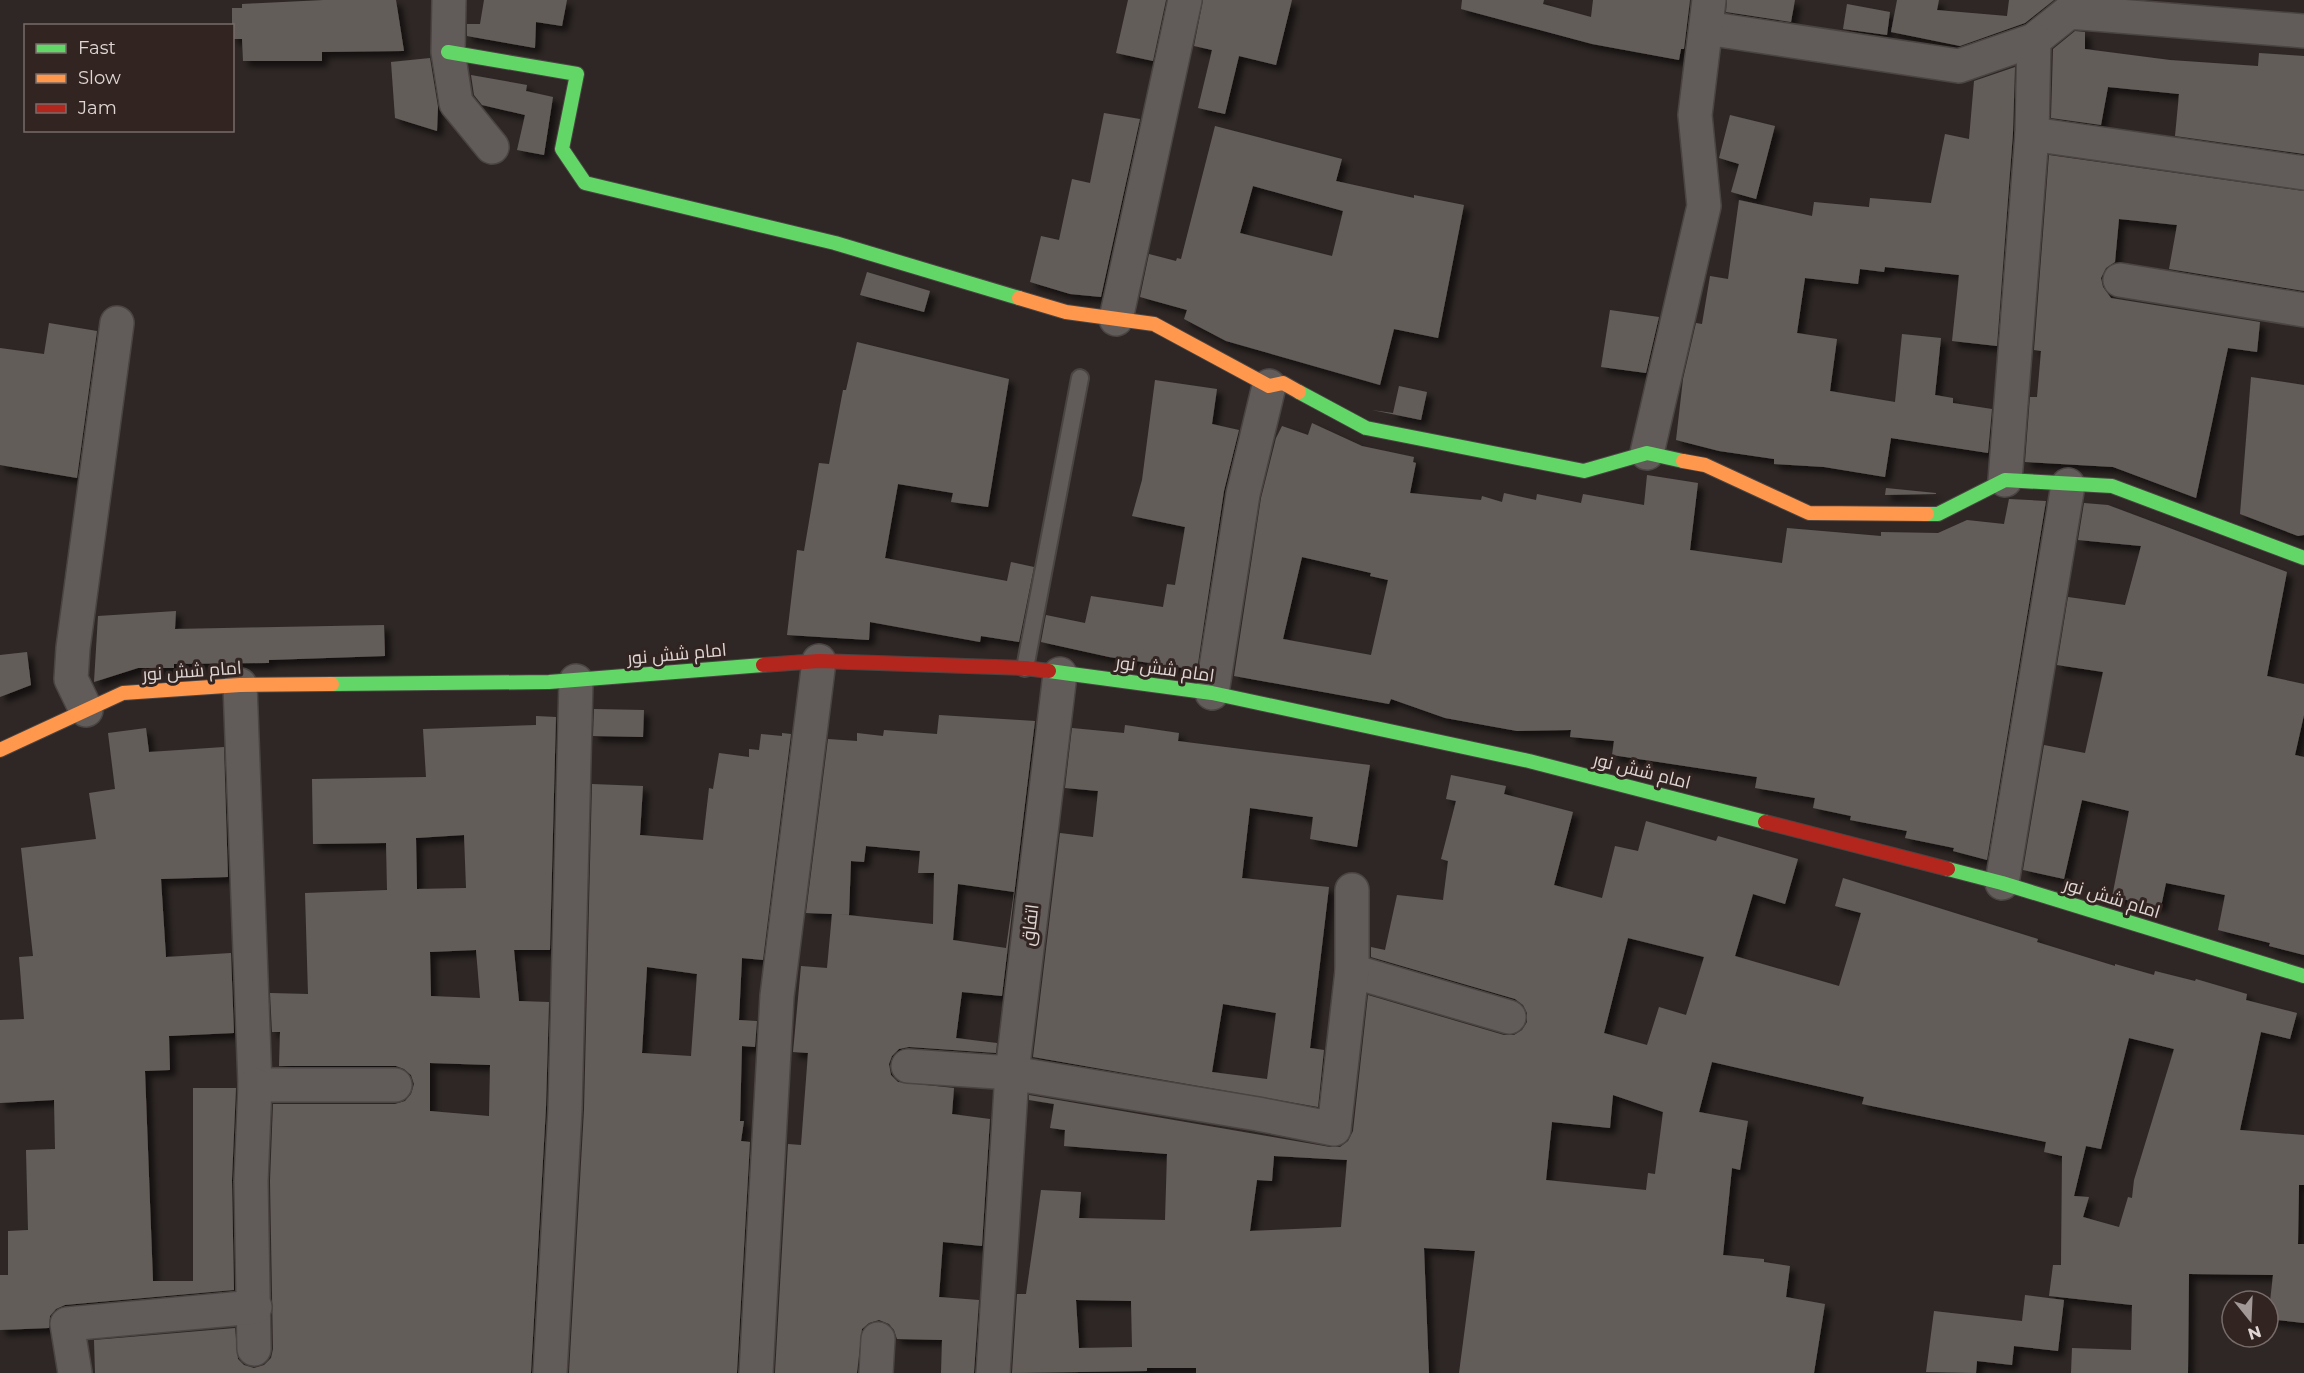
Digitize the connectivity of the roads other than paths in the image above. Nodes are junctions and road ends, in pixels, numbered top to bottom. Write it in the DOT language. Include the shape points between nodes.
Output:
graph roads {
  1 [pos="448,0"];
  2 [pos="1185,0"];
  3 [pos="1707,14"];
  4 [pos="2304,31"];
  5 [pos="2034,40"];
  6 [pos="448,52"];
  7 [pos="2032,134"];
  8 [pos="492,147"];
  9 [pos="2304,173"];
  10 [pos="2120,280"];
  11 [pos="2304,310"];
  12 [pos="1116,319"];
  13 [pos="117,323"];
  14 [pos="1080,378"];
  15 [pos="1269,386"];
  16 [pos="1647,453"];
  17 [pos="2005,480"];
  18 [pos="2068,485"];
  19 [pos="2304,558"];
  20 [pos="819,661"];
  21 [pos="1025,668"];
  22 [pos="1060,674"];
  23 [pos="576,681"];
  24 [pos="240,685"];
  25 [pos="1212,693"];
  26 [pos="86,710"];
  27 [pos="0,750"];
  28 [pos="2001,883"];
  29 [pos="1352,890"];
  30 [pos="1352,971"];
  31 [pos="2304,976"];
  32 [pos="1509,1017"];
  33 [pos="908,1066"];
  34 [pos="1012,1074"];
  35 [pos="255,1084"];
  36 [pos="395,1084"];
  37 [pos="255,1307"];
  38 [pos="878,1339"];
  39 [pos="255,1349"];
  40 [pos="75,1373"];
  41 [pos="550,1373"];
  42 [pos="756,1373"];
  43 [pos="876,1373"];
  44 [pos="993,1373"];
  1 -- 6 [label="street"];
  2 -- 12 [label="street"];
  3 -- 5 [label="street" via="1959,66"];
  3 -- 16 [label="street" via="1695,115 1704,206"];
  4 -- 5 [label="street" via="2069,12"];
  5 -- 7 [label="street"];
  6 -- 8 [label="street" via="456,103"];
  6 -- 12 [label="street" via="576,74 562,148 585,183 835,243 1066,312"];
  7 -- 9 [label="street"];
  7 -- 17 [label="street"];
  10 -- 11 [label="street"];
  12 -- 15 [label="street" via="1154,324"];
  13 -- 26 [label="street" via="73,648 71,679"];
  14 -- 21 [label="lane"];
  15 -- 16 [label="street" via="1283,383 1366,428 1584,471"];
  15 -- 25 [label="street" via="1243,494"];
  16 -- 17 [label="street" via="1705,465 1809,513 1938,514"];
  17 -- 18 [label="street"];
  18 -- 19 [label="street" via="2112,486"];
  18 -- 28 [label="street"];
  20 -- 21 [label="street, امام شش نور"];
  20 -- 23 [label="street, امام شش نور"];
  20 -- 42 [label="street" via="777,996"];
  21 -- 22 [label="street, امام شش نور"];
  22 -- 25 [label="street, امام شش نور"];
  22 -- 34 [label="street, اتفاق"];
  23 -- 24 [label="street, امام شش نور"];
  23 -- 41 [label="street" via="566,1109"];
  24 -- 26 [label="street, امام شش نور" via="123,693"];
  24 -- 35 [label="street"];
  25 -- 28 [label="street, امام شش نور" via="1529,761"];
  26 -- 27 [label="street, امام شش نور"];
  28 -- 31 [label="street, امام شش نور"];
  29 -- 30 [label="street"];
  30 -- 32 [label="street"];
  30 -- 34 [label="street" via="1334,1129"];
  33 -- 34 [label="street"];
  34 -- 44 [label="street, اتفاق"];
  35 -- 36 [label="street"];
  35 -- 37 [label="street" via="251,1181"];
  37 -- 39 [label="street"];
  37 -- 40 [label="street" via="67,1324"];
  38 -- 43 [label="street"];
}
